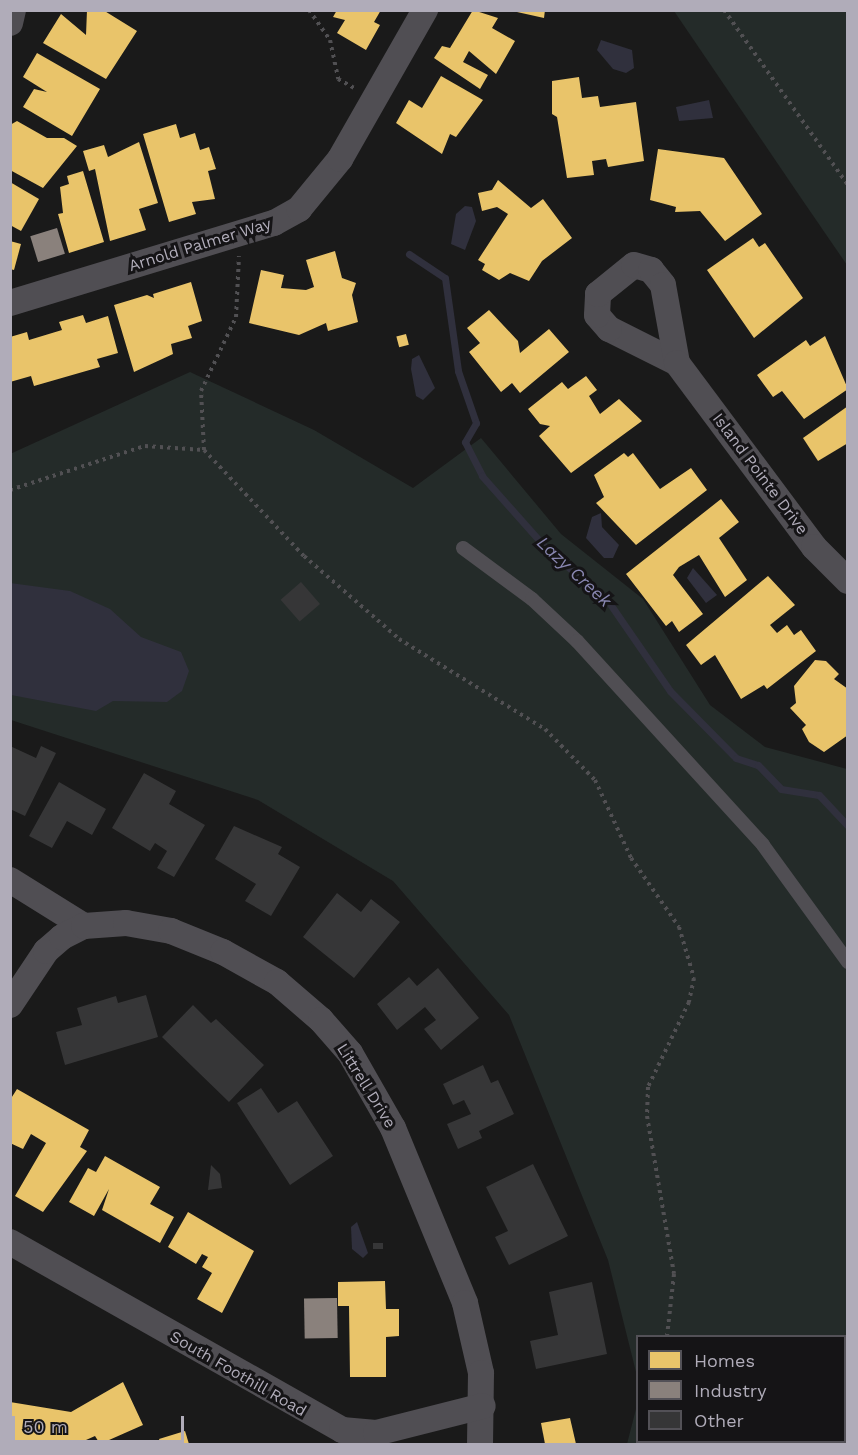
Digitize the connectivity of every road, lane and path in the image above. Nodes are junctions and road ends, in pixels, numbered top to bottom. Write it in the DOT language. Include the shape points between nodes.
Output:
graph roads {
  1 [pos="13,10"];
  2 [pos="309,10"];
  3 [pos="425,10"];
  4 [pos="724,10"];
  5 [pos="10,23"];
  6 [pos="373,99"];
  7 [pos="848,185"];
  8 [pos="236,235"];
  9 [pos="10,303"];
  10 [pos="677,363"];
  11 [pos="204,450"];
  12 [pos="10,490"];
  13 [pos="463,548"];
  14 [pos="848,581"];
  15 [pos="10,880"];
  16 [pos="84,926"];
  17 [pos="848,962"];
  18 [pos="10,1005"];
  19 [pos="10,1242"];
  20 [pos="667,1335"];
  21 [pos="483,1406"];
  22 [pos="480,1444"];
  1 -- 5 [label="street"];
  2 -- 6 [label="path" via="330,40 339,79"];
  3 -- 6 [label="street, Arnold Palmer Way"];
  4 -- 7 [label="path"];
  6 -- 8 [label="street, Arnold Palmer Way" via="340,159 299,209"];
  8 -- 9 [label="street, Arnold Palmer Way"];
  8 -- 11 [label="path" via="236,318 202,382"];
  10 -- 14 [label="street, Island Pointe Drive" via="814,547"];
  11 -- 12 [label="path" via="145,446"];
  11 -- 20 [label="path" via="304,556 399,639 545,729 572,752 595,780 631,858 679,927 694,978 689,1002 648,1087 647,1116 674,1274"];
  13 -- 17 [label="lane" via="532,598 577,641 763,844"];
  15 -- 16 [label="street"];
  16 -- 18 [label="street, Littrell Drive" via="46,951"];
  16 -- 21 [label="street, Littrell Drive" via="126,922 171,931 223,952 277,982 350,1053 393,1128 465,1303 476,1338"];
  19 -- 21 [label="street, South Foothill Road" via="342,1430 375,1433"];
  21 -- 22 [label="street, Littrell Drive"];
}
